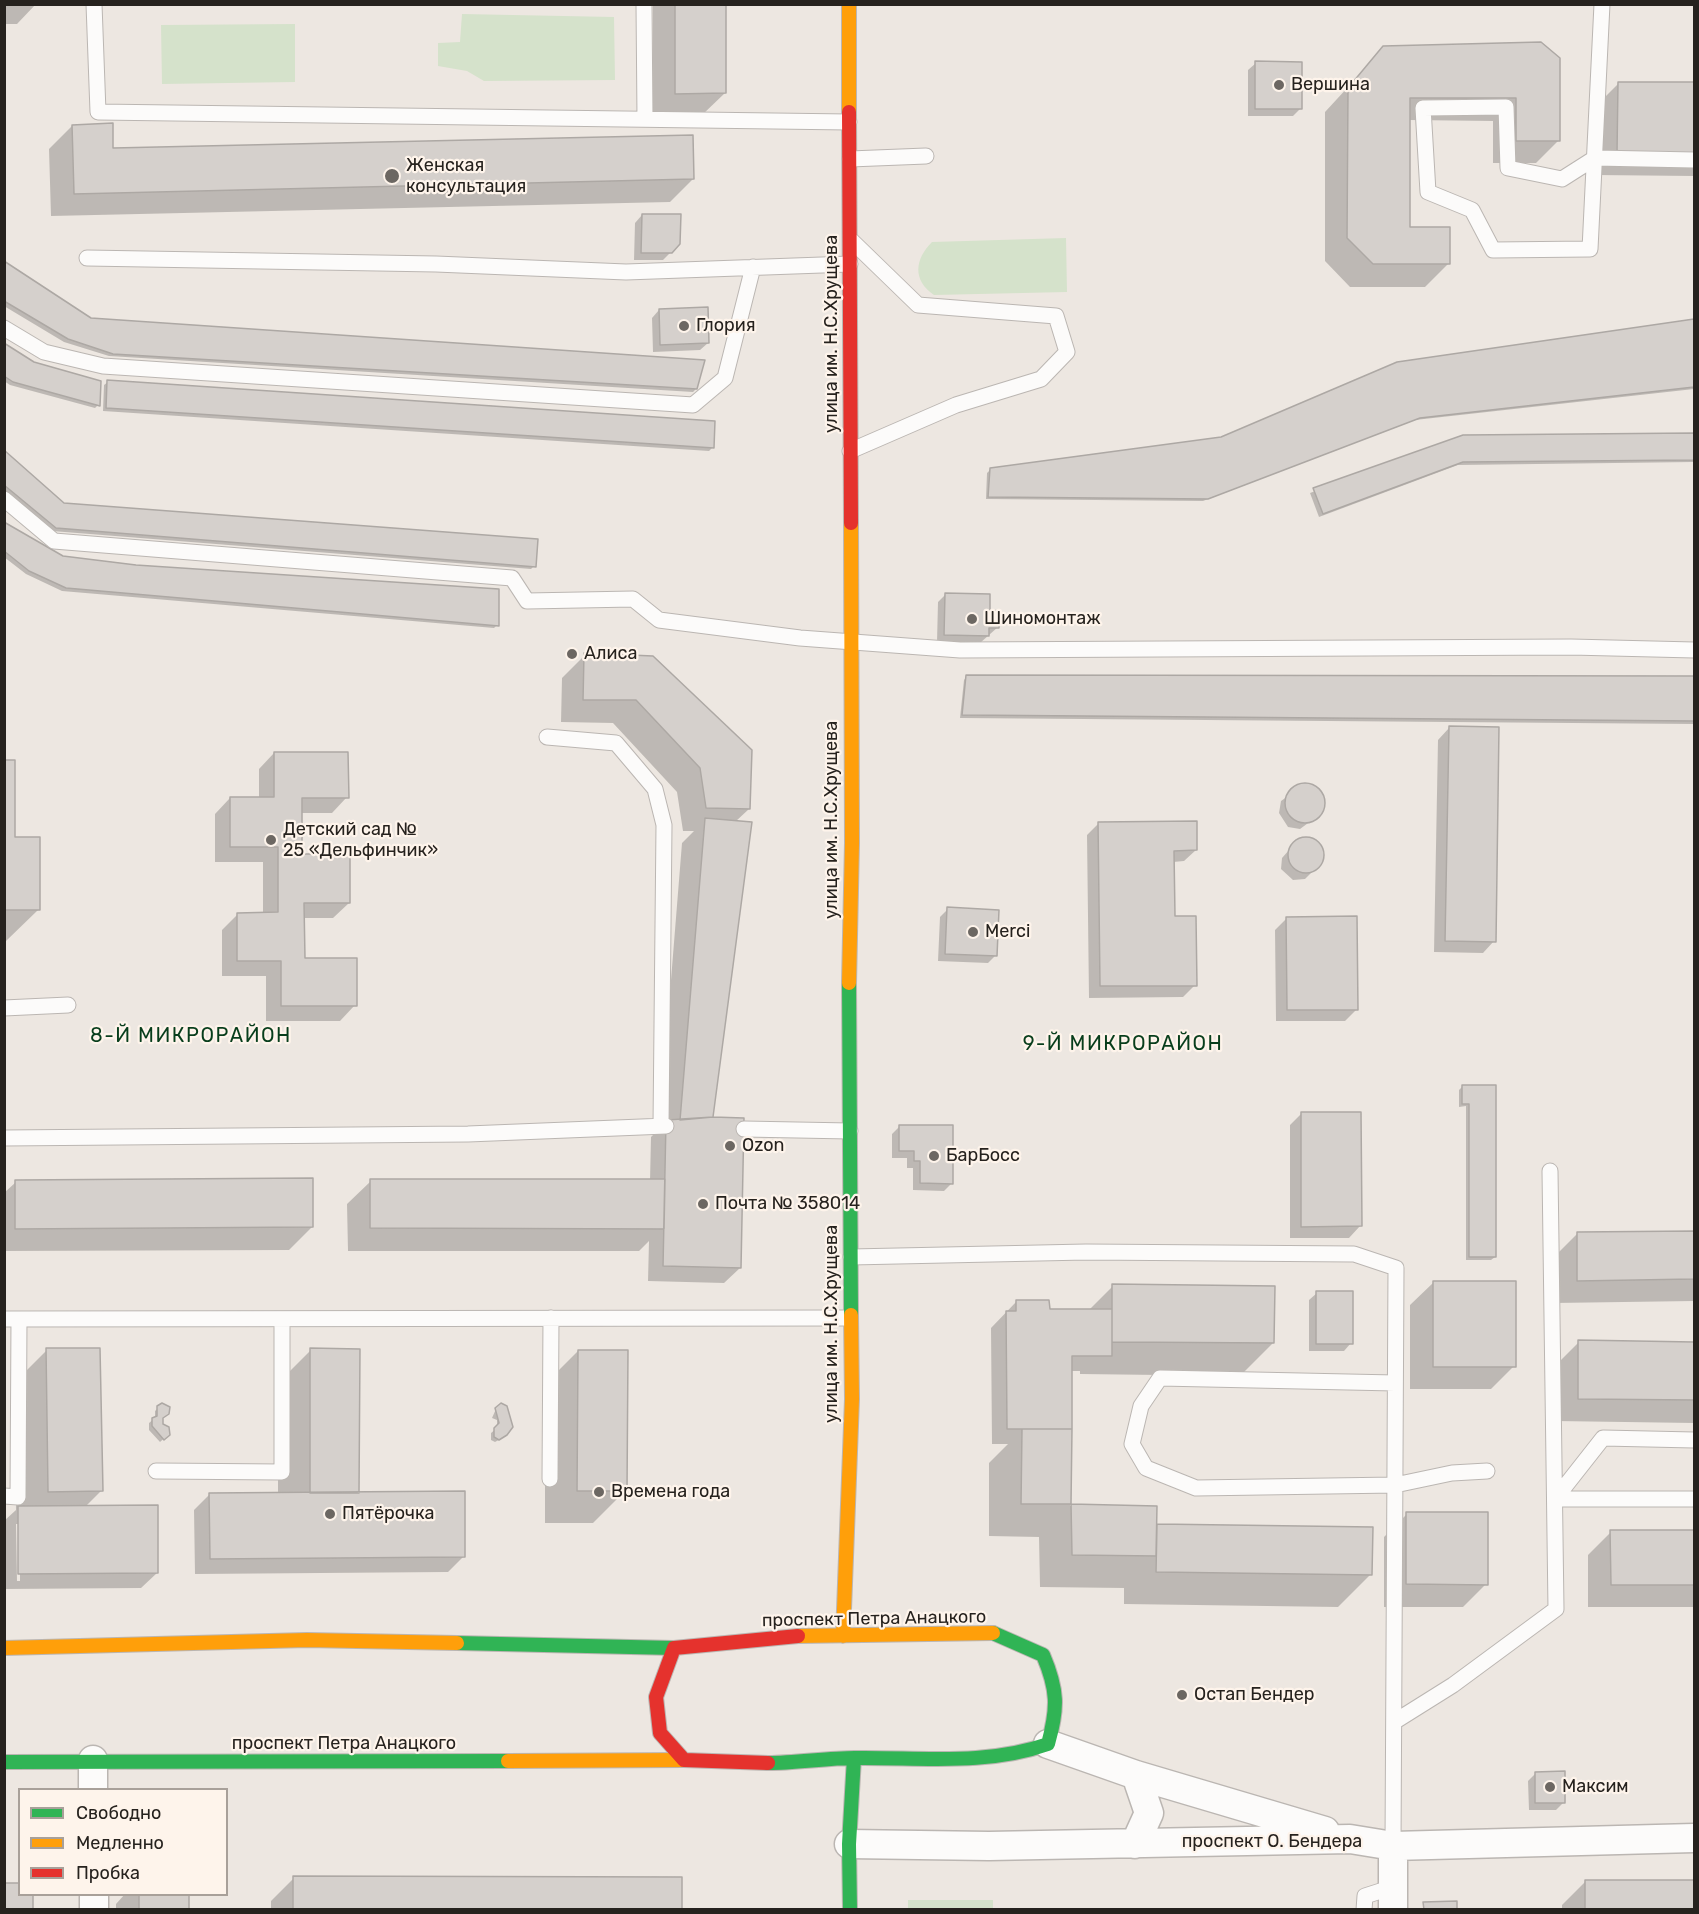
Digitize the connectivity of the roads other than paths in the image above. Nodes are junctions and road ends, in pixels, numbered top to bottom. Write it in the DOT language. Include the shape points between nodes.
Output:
graph roads {
  1 [pos="94,4"];
  2 [pos="644,4"];
  3 [pos="849,4"];
  4 [pos="1602,4"];
  5 [pos="645,119"];
  6 [pos="849,122"];
  7 [pos="926,156"];
  8 [pos="1595,158"];
  9 [pos="850,159"];
  10 [pos="1695,160"];
  11 [pos="850,238"];
  12 [pos="87,258"];
  13 [pos="850,264"];
  14 [pos="753,267"];
  15 [pos="4,328"];
  16 [pos="850,451"];
  17 [pos="4,499"];
  18 [pos="850,640"];
  19 [pos="1695,650"];
  20 [pos="547,737"];
  21 [pos="68,1005"];
  22 [pos="4,1008"];
  23 [pos="744,1129"];
  24 [pos="850,1131"];
  25 [pos="4,1138"];
  26 [pos="1550,1171"];
  27 [pos="850,1257"];
  28 [pos="551,1318"];
  29 [pos="850,1318"];
  30 [pos="12,1319"];
  31 [pos="282,1319"];
  32 [pos="1395,1383"];
  33 [pos="1695,1440"];
  34 [pos="156,1471"];
  35 [pos="1487,1471"];
  36 [pos="550,1479"];
  37 [pos="1395,1485"];
  38 [pos="4,1497"];
  39 [pos="1555,1499"];
  40 [pos="1695,1499"];
  41 [pos="843,1636"];
  42 [pos="4,1648"];
  43 [pos="674,1648"];
  44 [pos="1394,1722"];
  45 [pos="1048,1744"];
  46 [pos="854,1758"];
  47 [pos="93,1760"];
  48 [pos="684,1760"];
  49 [pos="4,1762"];
  50 [pos="1136,1776"];
  51 [pos="93,1788"];
  52 [pos="1695,1838"];
  53 [pos="1350,1839"];
  54 [pos="849,1844"];
  55 [pos="1135,1844"];
  56 [pos="1393,1846"];
  57 [pos="1393,1898"];
  58 [pos="850,1910"];
  59 [pos="1364,1910"];
  1 -- 5 [label="lane" via="98,112"];
  2 -- 5 [label="lane"];
  3 -- 6 [label="main road, улица им. Н.С.Хрущева"];
  4 -- 8 [label="lane"];
  5 -- 6 [label="lane"];
  6 -- 9 [label="main road, улица им. Н.С.Хрущева"];
  7 -- 9 [label="lane"];
  8 -- 8 [label="lane" via="1590,249 1493,250 1472,210 1428,192 1423,108 1506,107 1508,168 1562,179"];
  8 -- 10 [label="lane"];
  9 -- 11 [label="main road, улица им. Н.С.Хрущева"];
  11 -- 13 [label="main road, улица им. Н.С.Хрущева"];
  11 -- 16 [label="lane" via="918,305 1056,316 1067,352 1041,379 956,405"];
  12 -- 14 [label="lane" via="626,272"];
  13 -- 14 [label="lane"];
  13 -- 16 [label="main road, улица им. Н.С.Хрущева"];
  14 -- 15 [label="lane" via="725,378 693,405 103,366 44,352"];
  16 -- 18 [label="main road, улица им. Н.С.Хрущева"];
  17 -- 18 [label="lane" via="54,541 512,578 527,601 633,599 659,620 800,638"];
  18 -- 19 [label="lane" via="960,650 1571,647"];
  18 -- 24 [label="main road, улица им. Н.С.Хрущева"];
  20 -- 25 [label="lane" via="616,743 655,789 664,825 664,1126 468,1134"];
  21 -- 22 [label="lane"];
  23 -- 24 [label="lane"];
  24 -- 27 [label="main road, улица им. Н.С.Хрущева"];
  26 -- 39 [label="lane"];
  27 -- 29 [label="main road, улица им. Н.С.Хрущева"];
  27 -- 32 [label="lane" via="1086,1252 1354,1254 1396,1268"];
  28 -- 29 [label="lane"];
  28 -- 31 [label="lane"];
  28 -- 36 [label="lane"];
  29 -- 41 [label="main road, улица им. Н.С.Хрущева" via="852,1399"];
  30 -- 31 [label="lane"];
  30 -- 38 [label="lane" via="18,1497"];
  31 -- 34 [label="lane" via="282,1472"];
  32 -- 37 [label="lane"];
  32 -- 37 [label="lane" via="1160,1378 1141,1406 1132,1444 1146,1468 1196,1488"];
  33 -- 39 [label="lane" via="1603,1438"];
  35 -- 37 [label="lane" via="1452,1473"];
  37 -- 44 [label="lane"];
  39 -- 40 [label="lane"];
  39 -- 44 [label="lane" via="1556,1609 1453,1685"];
  41 -- 43 [label="main road, проспект Петра Анацкого"];
  41 -- 45 [label="main road, проспект Петра Анацкого" via="993,1633 1028,1647 1043,1655 1055,1682 1058,1705"];
  42 -- 43 [label="main road, проспект Петра Анацкого" via="307,1640"];
  43 -- 48 [label="main road" via="656,1697 660,1732"];
  44 -- 56 [label="lane"];
  45 -- 46 [label="main road, проспект Петра Анацкого" via="1020,1754 968,1759"];
  45 -- 50 [label="street"];
  46 -- 48 [label="main road, проспект Петра Анацкого" via="771,1763"];
  46 -- 54 [label="main road"];
  47 -- 48 [label="main road, проспект Петра Анацкого"];
  47 -- 49 [label="main road, проспект Петра Анацкого"];
  47 -- 51 [label="street"];
  50 -- 53 [label="street"];
  50 -- 55 [label="street" via="1149,1813"];
  52 -- 56 [label="street, проспект О. Бендера"];
  53 -- 55 [label="street, проспект О. Бендера"];
  53 -- 56 [label="street, проспект О. Бендера"];
  54 -- 55 [label="street, проспект О. Бендера"];
  54 -- 58 [label="main road"];
  56 -- 57 [label="street"];
  57 -- 59 [label="lane" via="1365,1896"];
}
